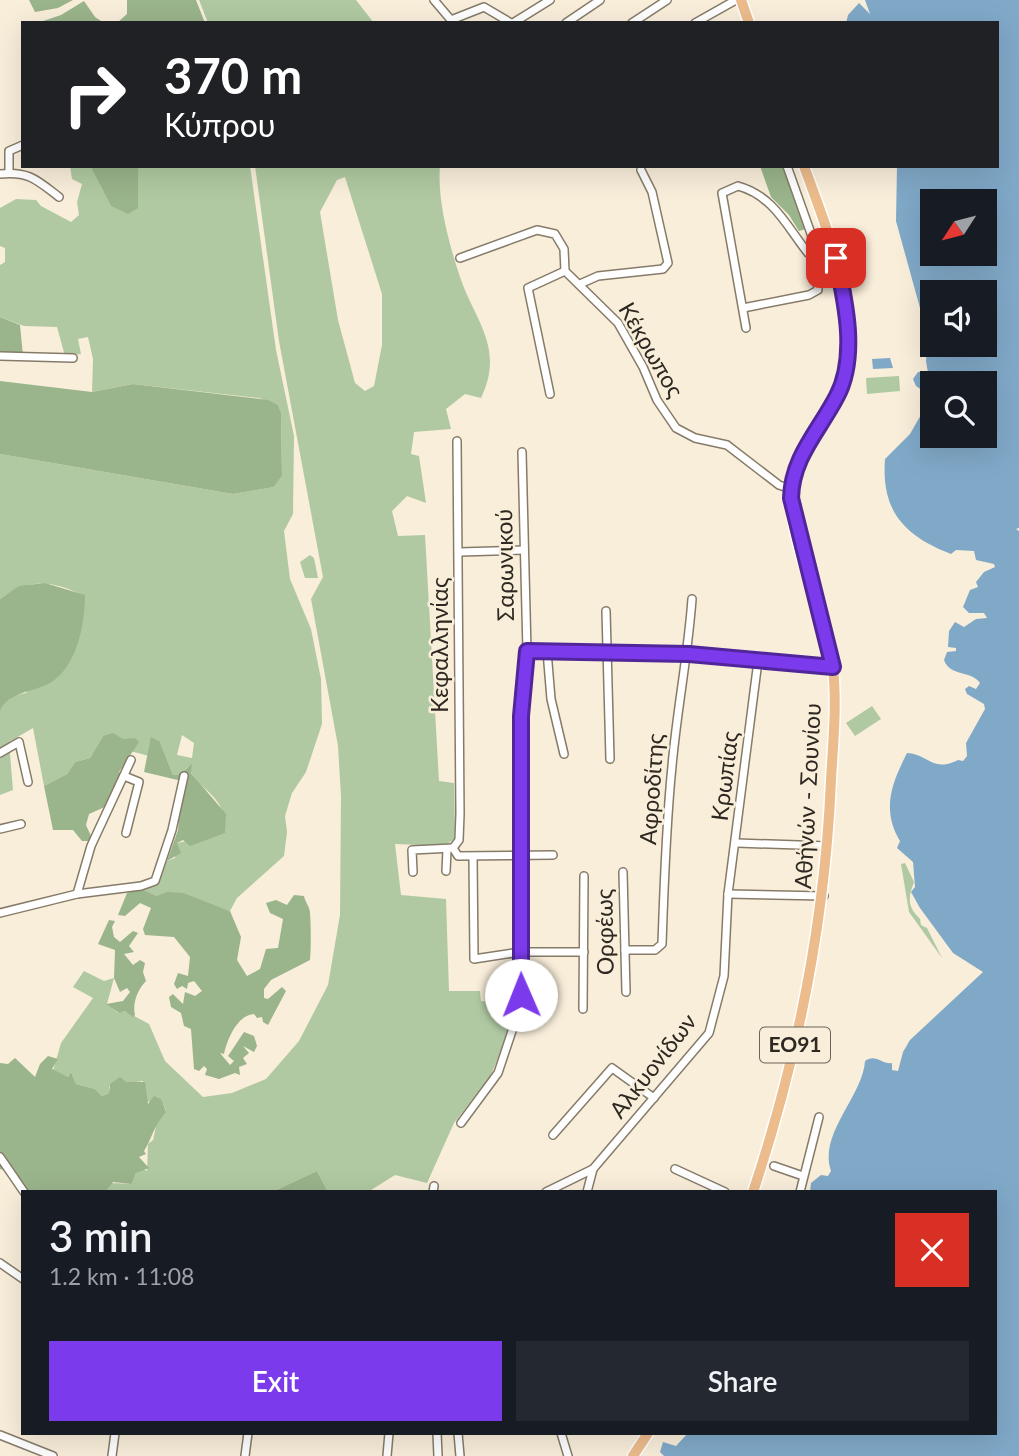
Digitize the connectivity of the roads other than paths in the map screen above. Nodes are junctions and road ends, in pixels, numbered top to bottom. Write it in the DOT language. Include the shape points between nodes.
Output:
graph roads {
  1 [pos="434,0"];
  2 [pos="550,0"];
  3 [pos="600,0"];
  4 [pos="667,0"];
  5 [pos="738,0"];
  6 [pos="509,21"];
  7 [pos="515,21"];
  8 [pos="569,21"];
  9 [pos="635,21"];
  10 [pos="699,21"];
  11 [pos="748,21"];
  12 [pos="21,146"];
  13 [pos="787,168"];
  14 [pos="805,168"];
  15 [pos="641,170"];
  16 [pos="9,173"];
  17 [pos="0,174"];
  18 [pos="59,197"];
  19 [pos="816,254"];
  20 [pos="460,258"];
  21 [pos="565,271"];
  22 [pos="580,284"];
  23 [pos="743,308"];
  24 [pos="746,328"];
  25 [pos="0,356"];
  26 [pos="73,358"];
  27 [pos="550,394"];
  28 [pos="457,441"];
  29 [pos="522,452"];
  30 [pos="791,489"];
  31 [pos="523,550"];
  32 [pos="460,552"];
  33 [pos="692,600"];
  34 [pos="606,611"];
  35 [pos="609,650"];
  36 [pos="527,651"];
  37 [pos="547,651"];
  38 [pos="689,654"];
  39 [pos="758,661"];
  40 [pos="833,667"];
  41 [pos="0,753"];
  42 [pos="564,754"];
  43 [pos="610,759"];
  44 [pos="131,760"];
  45 [pos="124,776"];
  46 [pos="184,776"];
  47 [pos="28,782"];
  48 [pos="21,824"];
  49 [pos="0,829"];
  50 [pos="126,833"];
  51 [pos="737,843"];
  52 [pos="828,846"];
  53 [pos="450,849"];
  54 [pos="553,855"];
  55 [pos="472,857"];
  56 [pos="521,857"];
  57 [pos="446,871"];
  58 [pos="412,872"];
  59 [pos="623,872"];
  60 [pos="584,876"];
  61 [pos="77,894"];
  62 [pos="728,894"];
  63 [pos="824,895"];
  64 [pos="0,913"];
  65 [pos="625,950"];
  66 [pos="520,952"];
  67 [pos="584,953"];
  68 [pos="626,992"];
  69 [pos="583,1009"];
  70 [pos="654,1098"];
  71 [pos="819,1116"];
  72 [pos="461,1123"];
  73 [pos="553,1135"];
  74 [pos="0,1157"];
  75 [pos="774,1166"];
  76 [pos="593,1169"];
  77 [pos="675,1169"];
  78 [pos="803,1176"];
  79 [pos="23,1190"];
  80 [pos="550,1190"];
  81 [pos="588,1190"];
  82 [pos="720,1190"];
  83 [pos="754,1190"];
  84 [pos="800,1190"];
  85 [pos="0,1263"];
  86 [pos="21,1278"];
  87 [pos="0,1435"];
  88 [pos="115,1435"];
  89 [pos="248,1435"];
  90 [pos="389,1435"];
  91 [pos="437,1435"];
  92 [pos="458,1435"];
  93 [pos="562,1435"];
  94 [pos="647,1435"];
  95 [pos="49,1456"];
  96 [pos="112,1456"];
  97 [pos="245,1456"];
  98 [pos="387,1456"];
  99 [pos="438,1456"];
  100 [pos="460,1456"];
  101 [pos="568,1456"];
  102 [pos="633,1456"];
  1 -- 6 [label="street" via="451,20 484,8"];
  2 -- 7 [label="street"];
  3 -- 8 [label="street"];
  4 -- 9 [label="street"];
  5 -- 10 [label="street"];
  5 -- 11 [label="main road"];
  12 -- 16 [label="street" via="9,151"];
  13 -- 19 [label="street"];
  14 -- 30 [label="main road, Αθήνών - Σουνίου / ΕΟ91" via="836,258 848,345 841,388 800,457"];
  15 -- 22 [label="street" via="652,192 668,263 663,269 598,276"];
  16 -- 17 [label="street"];
  16 -- 18 [label="street" via="33,177"];
  19 -- 23 [label="street" via="819,287 815,293"];
  19 -- 23 [label="street" via="808,253 784,216 771,205 744,188 726,190 722,198"];
  20 -- 21 [label="street" via="547,230 564,249"];
  21 -- 22 [label="street, Κέκρωπος"];
  21 -- 27 [label="street" via="528,288"];
  22 -- 30 [label="street, Κέκρωπος" via="618,323 676,428 727,445 779,485"];
  23 -- 24 [label="street"];
  25 -- 26 [label="street"];
  28 -- 32 [label="street, Κεφαλληνίας"];
  29 -- 31 [label="street, Σαρωνικού"];
  30 -- 40 [label="main road, Αθήνών - Σουνίου / ΕΟ91" via="794,517"];
  31 -- 32 [label="street"];
  31 -- 36 [label="street, Σαρωνικού"];
  32 -- 53 [label="street, Κεφαλληνίας" via="460,814 459,840"];
  33 -- 38 [label="street, Αφροδίτης"];
  34 -- 35 [label="street"];
  35 -- 37 [label="street"];
  35 -- 38 [label="street"];
  35 -- 43 [label="street"];
  36 -- 37 [label="street"];
  36 -- 56 [label="street, Σαρωνικού" via="521,716"];
  37 -- 42 [label="street" via="551,699"];
  38 -- 39 [label="street"];
  38 -- 65 [label="street, Αφροδίτης" via="672,768 662,944 656,950"];
  39 -- 40 [label="street"];
  39 -- 51 [label="street, Κρωπίας"];
  40 -- 52 [label="main road, Αθήνών - Σουνίου / ΕΟ91"];
  41 -- 47 [label="street" via="19,742"];
  44 -- 45 [label="street"];
  45 -- 50 [label="street" via="139,782"];
  45 -- 61 [label="street" via="90,846"];
  46 -- 61 [label="street" via="155,881"];
  48 -- 49 [label="street"];
  51 -- 52 [label="street"];
  51 -- 62 [label="street, Κρωπίας"];
  52 -- 63 [label="main road, Αθήνών - Σουνίου / ΕΟ91"];
  53 -- 55 [label="street" via="458,856"];
  53 -- 57 [label="street, Κεφαλληνίας"];
  53 -- 58 [label="street" via="412,850"];
  54 -- 56 [label="street"];
  55 -- 56 [label="street"];
  55 -- 66 [label="street" via="474,959"];
  56 -- 66 [label="street, Σαρωνικού"];
  59 -- 65 [label="street, Ορφέως"];
  60 -- 67 [label="street"];
  61 -- 64 [label="street"];
  62 -- 63 [label="street"];
  62 -- 70 [label="street, Αλκυονίδων" via="724,976 713,1024"];
  63 -- 83 [label="main road, Αθήνών - Σουνίου / ΕΟ91" via="803,1016"];
  65 -- 68 [label="street, Ορφέως"];
  66 -- 67 [label="street"];
  66 -- 72 [label="street, Σαρωνικού" via="517,1021 498,1073"];
  67 -- 69 [label="street"];
  70 -- 73 [label="street" via="612,1068"];
  70 -- 76 [label="street, Αλκυονίδων"];
  71 -- 78 [label="street"];
  74 -- 79 [label="street"];
  75 -- 78 [label="street"];
  76 -- 80 [label="street, Αλκυονίδων"];
  76 -- 81 [label="street"];
  77 -- 82 [label="street"];
  78 -- 84 [label="street"];
  85 -- 86 [label="street"];
  87 -- 95 [label="street"];
  88 -- 96 [label="street"];
  89 -- 97 [label="street"];
  90 -- 98 [label="street"];
  91 -- 99 [label="street"];
  92 -- 100 [label="street"];
  93 -- 101 [label="street"];
  94 -- 102 [label="main road"];
}
